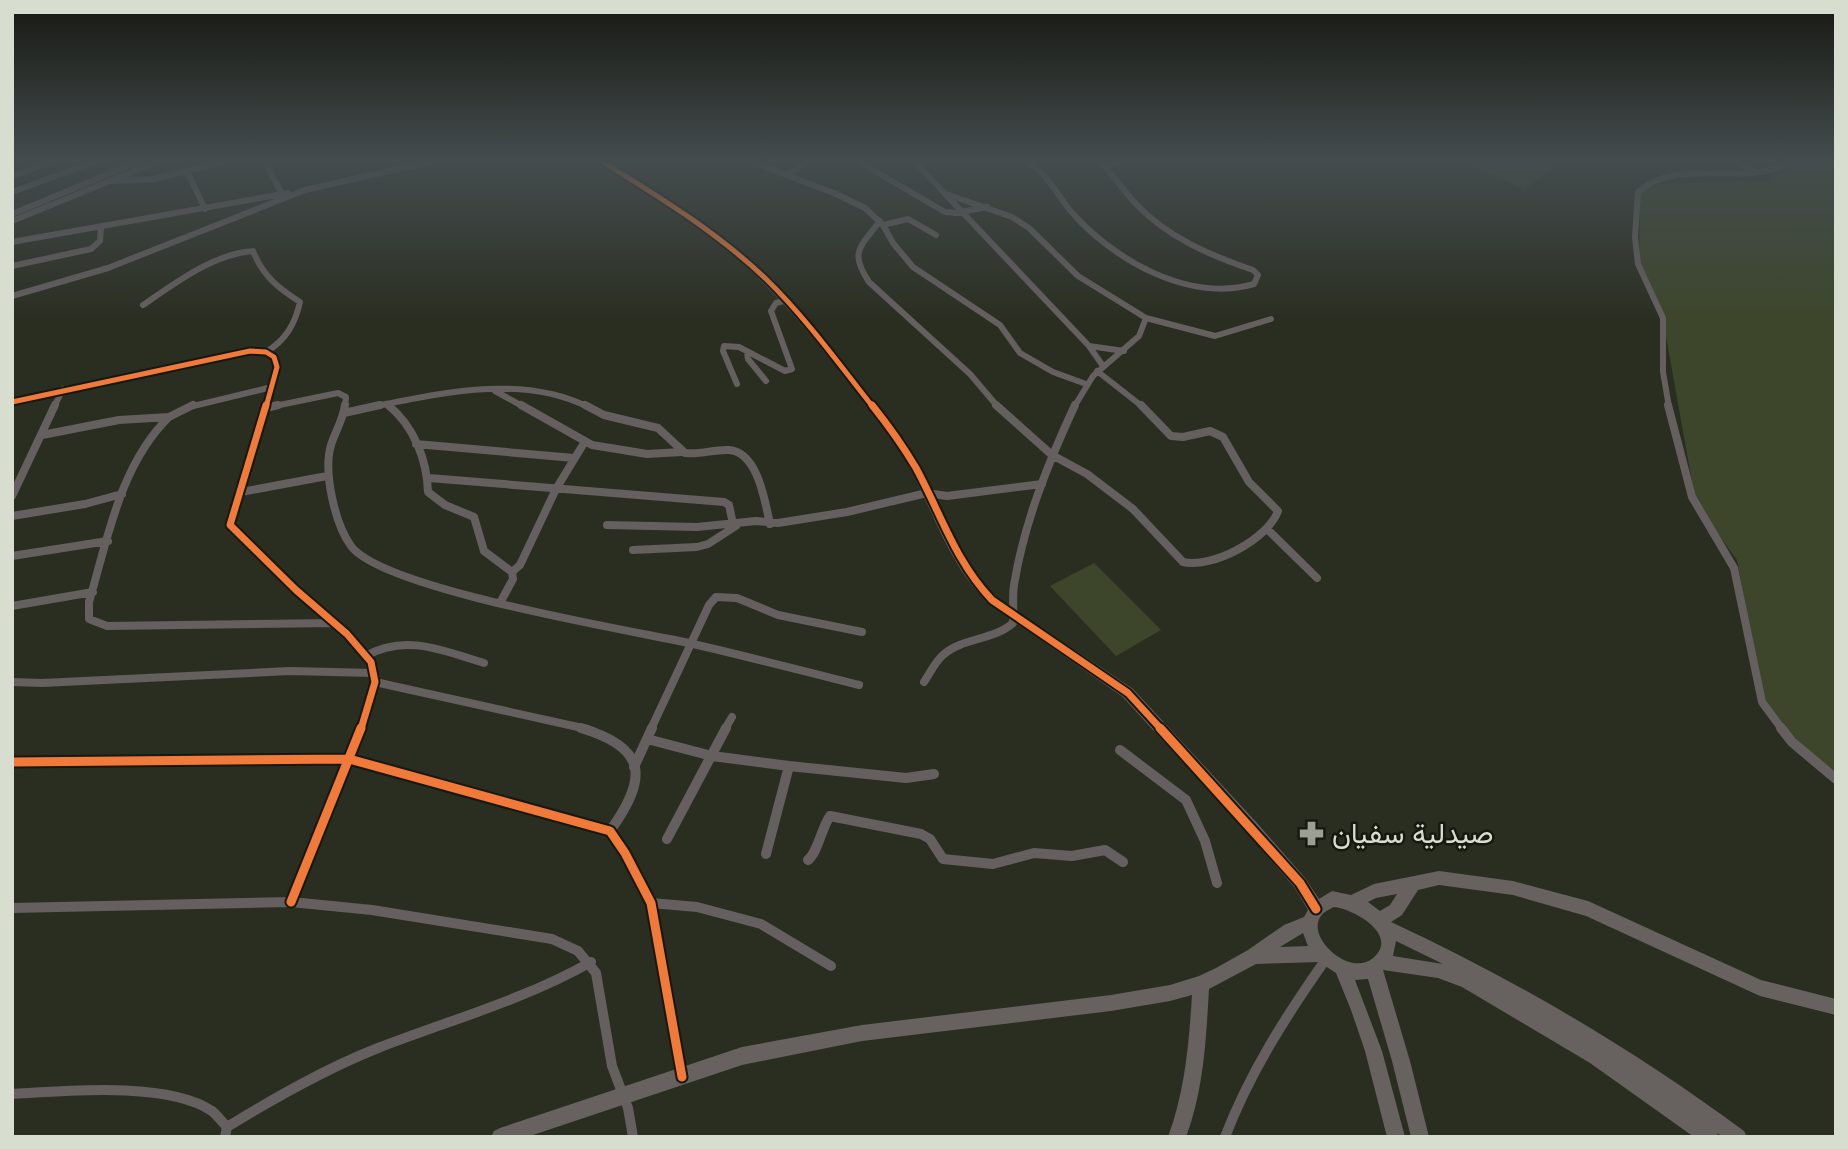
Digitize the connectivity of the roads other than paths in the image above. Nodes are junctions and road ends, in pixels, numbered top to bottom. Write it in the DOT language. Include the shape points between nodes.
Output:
graph roads {
  1 [pos="30,214"];
  2 [pos="180,214"];
  3 [pos="247,214"];
  4 [pos="683,214"];
  5 [pos="870,214"];
  6 [pos="963,214"];
  7 [pos="1007,214"];
  8 [pos="1074,214"];
  9 [pos="1148,214"];
  10 [pos="1637,214"];
  11 [pos="12,221"];
  12 [pos="881,223"];
  13 [pos="101,228"];
  14 [pos="936,235"];
  15 [pos="12,242"];
  16 [pos="12,266"];
  17 [pos="12,296"];
  18 [pos="786,300"];
  19 [pos="143,305"];
  20 [pos="1146,318"];
  21 [pos="1271,319"];
  22 [pos="1089,346"];
  23 [pos="1124,351"];
  24 [pos="267,352"];
  25 [pos="747,352"];
  26 [pos="1100,369"];
  27 [pos="766,381"];
  28 [pos="737,384"];
  29 [pos="1086,384"];
  30 [pos="272,387"];
  31 [pos="63,389"];
  32 [pos="495,391"];
  33 [pos="12,402"];
  34 [pos="386,404"];
  35 [pos="266,408"];
  36 [pos="344,413"];
  37 [pos="169,417"];
  38 [pos="42,435"];
  39 [pos="584,443"];
  40 [pos="416,444"];
  41 [pos="682,452"];
  42 [pos="1052,455"];
  43 [pos="574,458"];
  44 [pos="327,476"];
  45 [pos="429,478"];
  46 [pos="1044,480"];
  47 [pos="556,489"];
  48 [pos="241,492"];
  49 [pos="927,493"];
  50 [pos="122,494"];
  51 [pos="12,496"];
  52 [pos="12,516"];
  53 [pos="737,523"];
  54 [pos="770,524"];
  55 [pos="607,525"];
  56 [pos="1267,529"];
  57 [pos="108,541"];
  58 [pos="633,550"];
  59 [pos="12,556"];
  60 [pos="512,572"];
  61 [pos="1317,578"];
  62 [pos="93,592"];
  63 [pos="500,603"];
  64 [pos="12,606"];
  65 [pos="1014,615"];
  66 [pos="335,623"];
  67 [pos="862,632"];
  68 [pos="692,644"];
  69 [pos="366,656"];
  70 [pos="484,663"];
  71 [pos="375,678"];
  72 [pos="12,682"];
  73 [pos="925,682"];
  74 [pos="859,685"];
  75 [pos="732,717"];
  76 [pos="647,739"];
  77 [pos="1120,750"];
  78 [pos="712,756"];
  79 [pos="349,759"];
  80 [pos="12,762"];
  81 [pos="789,766"];
  82 [pos="634,768"];
  83 [pos="934,774"];
  84 [pos="1836,779"];
  85 [pos="610,831"];
  86 [pos="667,839"];
  87 [pos="766,854"];
  88 [pos="808,860"];
  89 [pos="1123,862"];
  90 [pos="1217,883"];
  91 [pos="1413,883"];
  92 [pos="291,901"];
  93 [pos="1355,901"];
  94 [pos="651,903"];
  95 [pos="12,908"];
  96 [pos="1313,916"];
  97 [pos="1381,923"];
  98 [pos="1254,956"];
  99 [pos="1324,956"];
  100 [pos="591,962"];
  101 [pos="1377,965"];
  102 [pos="831,967"];
  103 [pos="1342,969"];
  104 [pos="1201,984"];
  105 [pos="1836,1007"];
  106 [pos="682,1077"];
  107 [pos="12,1094"];
  108 [pos="623,1097"];
  109 [pos="226,1132"];
  110 [pos="500,1137"];
  111 [pos="633,1137"];
  112 [pos="1177,1137"];
  113 [pos="1225,1137"];
  114 [pos="1396,1137"];
  115 [pos="1420,1137"];
  116 [pos="1710,1137"];
  117 [pos="1738,1137"];
  1 -- 11 [label="street"];
  2 -- 13 [label="street"];
  3 -- 17 [label="street" via="155,251"];
  4 -- 18 [label="street" via="756,270"];
  5 -- 12 [label="street"];
  6 -- 22 [label="street"];
  7 -- 20 [label="street" via="1029,228 1078,276"];
  8 -- 9 [label="street" via="1097,236 1171,280 1216,291 1254,284 1258,275 1253,270 1200,251"];
  10 -- 84 [label="street" via="1638,264 1663,318 1663,372 1670,416 1697,508 1734,568 1762,702 1792,742"];
  12 -- 14 [label="street" via="908,219"];
  12 -- 29 [label="street" via="913,267 1000,325 1020,353"];
  12 -- 42 [label="street" via="857,251 862,272"];
  13 -- 15 [label="street"];
  13 -- 16 [label="street" via="101,241 91,249"];
  18 -- 25 [label="street" via="771,311 792,369"];
  18 -- 49 [label="street" via="895,436"];
  19 -- 24 [label="street" via="189,276 238,252 253,251 282,293 300,302 292,327"];
  20 -- 21 [label="street" via="1213,336"];
  20 -- 23 [label="street" via="1144,328"];
  22 -- 23 [label="street"];
  22 -- 26 [label="street"];
  23 -- 26 [label="street"];
  24 -- 30 [label="street" via="276,360"];
  24 -- 31 [label="street" via="250,351"];
  25 -- 27 [label="street"];
  25 -- 28 [label="street" via="729,345 723,348"];
  26 -- 29 [label="street"];
  26 -- 56 [label="street" via="1171,436 1183,438 1210,431 1223,438 1249,482 1278,511"];
  29 -- 42 [label="street"];
  30 -- 35 [label="street"];
  30 -- 37 [label="street"];
  31 -- 33 [label="street"];
  31 -- 38 [label="street"];
  32 -- 34 [label="street" via="444,393"];
  32 -- 39 [label="street"];
  32 -- 41 [label="street" via="559,393 604,415 657,428"];
  34 -- 36 [label="street"];
  34 -- 40 [label="street" via="398,414"];
  35 -- 36 [label="street" via="338,393 346,397"];
  35 -- 48 [label="street"];
  36 -- 44 [label="street" via="330,447"];
  37 -- 38 [label="street" via="119,420"];
  37 -- 50 [label="street" via="152,433"];
  38 -- 51 [label="street"];
  39 -- 41 [label="street" via="647,454"];
  39 -- 43 [label="street"];
  40 -- 43 [label="street"];
  40 -- 45 [label="street"];
  41 -- 54 [label="street" via="734,450 749,461"];
  42 -- 46 [label="street"];
  42 -- 56 [label="street" via="1087,474 1133,509 1187,565 1229,553"];
  43 -- 47 [label="street"];
  44 -- 48 [label="street"];
  44 -- 63 [label="street" via="342,532 359,556"];
  45 -- 47 [label="street"];
  45 -- 60 [label="street" via="428,492 444,505 474,517 484,551"];
  46 -- 49 [label="street" via="947,496"];
  46 -- 65 [label="street" via="1014,582"];
  47 -- 53 [label="street" via="724,502"];
  47 -- 60 [label="street" via="525,555"];
  48 -- 66 [label="street" via="230,519 232,528"];
  49 -- 54 [label="street" via="822,518"];
  49 -- 65 [label="street" via="968,575"];
  50 -- 52 [label="street"];
  50 -- 57 [label="street"];
  53 -- 54 [label="street"];
  53 -- 55 [label="street"];
  53 -- 58 [label="street" via="697,547"];
  56 -- 61 [label="street"];
  57 -- 59 [label="street"];
  57 -- 62 [label="street"];
  60 -- 63 [label="street"];
  62 -- 64 [label="street"];
  62 -- 66 [label="street" via="89,619 107,626"];
  63 -- 68 [label="street"];
  65 -- 73 [label="street" via="1007,631 945,652"];
  65 -- 96 [label="street" via="1128,693 1300,883"];
  66 -- 69 [label="street"];
  67 -- 68 [label="street" via="778,615 723,596 712,600"];
  68 -- 74 [label="street"];
  68 -- 76 [label="street"];
  69 -- 70 [label="street" via="381,646 404,643"];
  69 -- 71 [label="street"];
  71 -- 72 [label="street" via="290,671"];
  71 -- 79 [label="street"];
  71 -- 82 [label="street" via="589,730 629,750"];
  75 -- 78 [label="street"];
  76 -- 78 [label="street"];
  76 -- 82 [label="street"];
  77 -- 90 [label="street" via="1186,800"];
  78 -- 81 [label="street"];
  78 -- 86 [label="street"];
  79 -- 80 [label="street"];
  79 -- 85 [label="street"];
  79 -- 92 [label="street"];
  81 -- 83 [label="street" via="906,778"];
  81 -- 87 [label="street"];
  82 -- 85 [label="street" via="625,811"];
  85 -- 94 [label="street"];
  88 -- 89 [label="street" via="830,816 922,834 947,860 993,864 1034,853 1072,856 1105,850"];
  91 -- 93 [label="street" via="1374,891"];
  91 -- 97 [label="main road" via="1396,910"];
  91 -- 105 [label="main road" via="1439,878 1481,882 1576,905 1760,988"];
  92 -- 95 [label="street"];
  92 -- 100 [label="street" via="552,939 576,949"];
  93 -- 96 [label="street" via="1332,899"];
  93 -- 97 [label="street"];
  94 -- 102 [label="street" via="696,906 761,924"];
  94 -- 106 [label="street"];
  96 -- 98 [label="main road"];
  96 -- 99 [label="street" via="1311,933"];
  97 -- 101 [label="street" via="1386,952"];
  97 -- 117 [label="street" via="1570,1023 1659,1079"];
  98 -- 99 [label="street"];
  98 -- 104 [label="main road"];
  99 -- 103 [label="street"];
  99 -- 113 [label="street" via="1242,1091"];
  100 -- 108 [label="street" via="599,983 612,1066"];
  100 -- 109 [label="street" via="511,1002 355,1058 275,1097"];
  101 -- 103 [label="street" via="1353,972"];
  101 -- 115 [label="street"];
  101 -- 116 [label="street" via="1438,971 1467,981 1596,1057"];
  103 -- 114 [label="street" via="1362,1010"];
  104 -- 106 [label="main road" via="1111,1003 862,1032 742,1056"];
  104 -- 112 [label="street" via="1190,1090"];
  106 -- 108 [label="main road"];
  107 -- 109 [label="street" via="132,1090 166,1095 209,1110"];
  108 -- 110 [label="main road"];
  108 -- 111 [label="street"];
}
